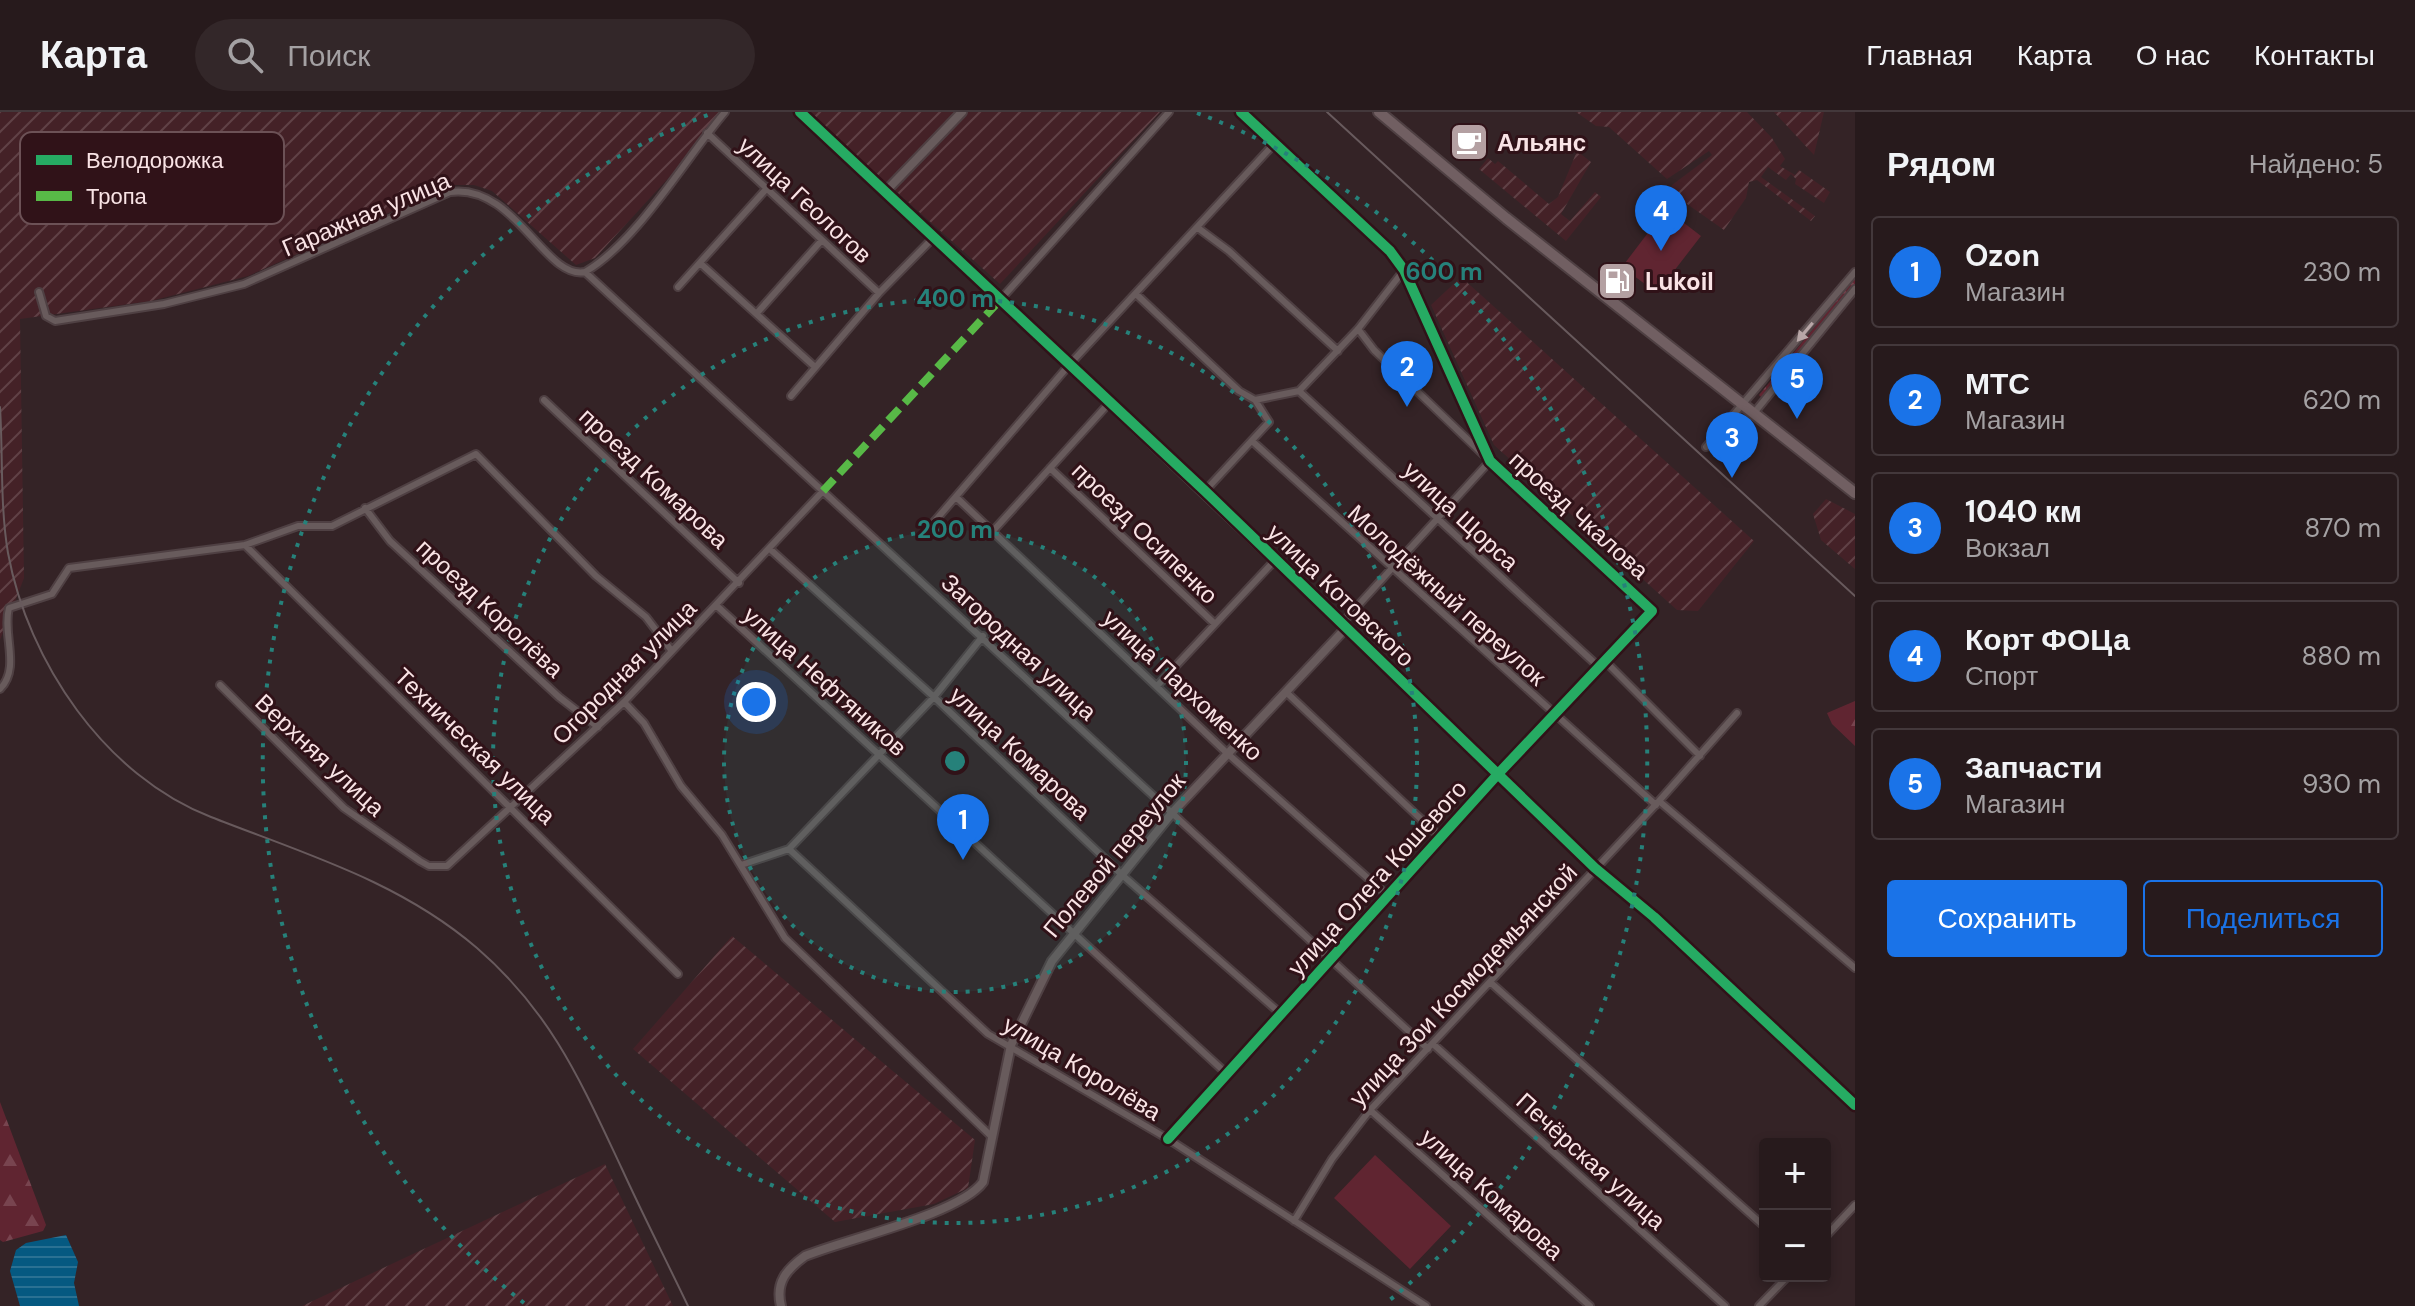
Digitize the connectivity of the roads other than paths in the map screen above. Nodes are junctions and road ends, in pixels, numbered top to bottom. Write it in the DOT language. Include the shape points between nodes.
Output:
graph roads {
  1 [pos="725,112"];
  2 [pos="800,112"];
  3 [pos="962,112"];
  4 [pos="1169,112"];
  5 [pos="1241,112"];
  6 [pos="1379,112"];
  7 [pos="707,133"];
  8 [pos="1274,144"];
  9 [pos="768,187"];
  10 [pos="886,191"];
  11 [pos="1198,228"];
  12 [pos="934,237"];
  13 [pos="822,240"];
  14 [pos="700,263"];
  15 [pos="1404,270"];
  16 [pos="585,272"];
  17 [pos="1855,272"];
  18 [pos="678,287"];
  19 [pos="1855,289"];
  20 [pos="39,292"];
  21 [pos="879,293"];
  22 [pos="1136,294"];
  23 [pos="1000,300"];
  24 [pos="757,313"];
  25 [pos="1358,329"];
  26 [pos="1338,351"];
  27 [pos="1070,364"];
  28 [pos="815,367"];
  29 [pos="1299,391"];
  30 [pos="791,396"];
  31 [pos="544,400"];
  32 [pos="1255,400"];
  33 [pos="1110,402"];
  34 [pos="1744,405"];
  35 [pos="1754,413"];
  36 [pos="1252,441"];
  37 [pos="1706,447"];
  38 [pos="1490,461"];
  39 [pos="1050,468"];
  40 [pos="823,491"];
  41 [pos="1205,491"];
  42 [pos="1855,493"];
  43 [pos="956,497"];
  44 [pos="365,508"];
  45 [pos="1437,518"];
  46 [pos="934,522"];
  47 [pos="993,531"];
  48 [pos="245,545"];
  49 [pos="771,550"];
  50 [pos="1276,559"];
  51 [pos="1390,568"];
  52 [pos="739,583"];
  53 [pos="717,606"];
  54 [pos="1652,611"];
  55 [pos="1215,624"];
  56 [pos="1344,626"];
  57 [pos="983,636"];
  58 [pos="671,650"];
  59 [pos="1602,664"];
  60 [pos="220,685"];
  61 [pos="1157,686"];
  62 [pos="0,689"];
  63 [pos="1286,692"];
  64 [pos="934,697"];
  65 [pos="624,702"];
  66 [pos="1737,713"];
  67 [pos="1555,716"];
  68 [pos="598,727"];
  69 [pos="878,754"];
  70 [pos="1228,754"];
  71 [pos="1700,756"];
  72 [pos="1498,774"];
  73 [pos="1658,803"];
  74 [pos="510,805"];
  75 [pos="1172,813"];
  76 [pos="1441,838"];
  77 [pos="789,849"];
  78 [pos="741,865"];
  79 [pos="440,867"];
  80 [pos="1595,868"];
  81 [pos="1121,874"];
  82 [pos="1388,896"];
  83 [pos="1070,934"];
  84 [pos="1331,958"];
  85 [pos="1855,968"];
  86 [pos="678,974"];
  87 [pos="1490,982"];
  88 [pos="1281,1014"];
  89 [pos="1011,1045"];
  90 [pos="1430,1046"];
  91 [pos="1227,1074"];
  92 [pos="1855,1105"];
  93 [pos="1370,1110"];
  94 [pos="992,1137"];
  95 [pos="1168,1139"];
  96 [pos="1855,1205"];
  97 [pos="1294,1221"];
  98 [pos="1759,1222"];
  99 [pos="1831,1231"];
  100 [pos="1782,1282"];
  101 [pos="781,1306"];
  102 [pos="1426,1306"];
  103 [pos="1590,1306"];
  104 [pos="1725,1306"];
  105 [pos="1759,1306"];
  1 -- 7 [label="street"];
  2 -- 10 [label="street, улица Котовского"];
  3 -- 10 [label="street"];
  4 -- 23 [label="street"];
  5 -- 8 [label="street, проезд Чкалова"];
  6 -- 34 [label="main road"];
  7 -- 9 [label="street, улица Геологов"];
  7 -- 16 [label="street" via="643,216"];
  8 -- 11 [label="street"];
  8 -- 15 [label="street, проезд Чкалова" via="1370,231"];
  9 -- 13 [label="street, улица Геологов"];
  9 -- 14 [label="street"];
  10 -- 12 [label="street, улица Котовского"];
  11 -- 22 [label="street"];
  11 -- 26 [label="street"];
  12 -- 21 [label="street"];
  12 -- 23 [label="street, улица Котовского"];
  13 -- 21 [label="street, улица Геологов"];
  13 -- 24 [label="street"];
  14 -- 18 [label="street"];
  14 -- 24 [label="street"];
  15 -- 25 [label="street"];
  15 -- 38 [label="street, проезд Чкалова"];
  16 -- 20 [label="street, Гаражная улица" via="566,269 493,199 462,190 265,277 209,293 55,321 46,316"];
  16 -- 40 [label="street, Загородная улица"];
  17 -- 34 [label="street, one-way"];
  19 -- 35 [label="street"];
  21 -- 28 [label="street"];
  22 -- 27 [label="street"];
  22 -- 32 [label="street"];
  23 -- 27 [label="street, улица Котовского"];
  24 -- 28 [label="street"];
  25 -- 26 [label="street"];
  25 -- 38 [label="street, проезд Чкалова"];
  26 -- 29 [label="street"];
  27 -- 33 [label="street, улица Котовского"];
  27 -- 43 [label="street"];
  28 -- 30 [label="street"];
  29 -- 32 [label="street"];
  29 -- 45 [label="street, улица Щорса"];
  31 -- 52 [label="street, проезд Комарова"];
  32 -- 36 [label="street" via="1269,422"];
  33 -- 39 [label="street"];
  33 -- 41 [label="street, улица Котовского"];
  34 -- 35 [label="main road"];
  34 -- 37 [label="street"];
  35 -- 42 [label="main road"];
  36 -- 41 [label="street"];
  36 -- 51 [label="street, Молодёжный переулок"];
  38 -- 45 [label="street, Полевой переулок"];
  38 -- 54 [label="street, проезд Чкалова"];
  39 -- 47 [label="street"];
  39 -- 55 [label="street, проезд Осипенко"];
  40 -- 49 [label="street, Огородная улица"];
  40 -- 57 [label="street, Загородная улица"];
  41 -- 50 [label="street, улица Котовского"];
  43 -- 46 [label="street"];
  43 -- 47 [label="street, улица Пархоменко"];
  44 -- 48 [label="street" via="332,526 298,526"];
  44 -- 58 [label="street" via="476,454 596,576 646,617"];
  44 -- 68 [label="street, проезд Королёва" via="390,541"];
  45 -- 51 [label="street, Полевой переулок"];
  45 -- 59 [label="street, улица Щорса"];
  47 -- 61 [label="street, улица Пархоменко"];
  48 -- 62 [label="street" via="69,568 52,594 9,608 11,664"];
  48 -- 74 [label="street, Техническая улица"];
  49 -- 52 [label="street, Огородная улица"];
  49 -- 64 [label="street, улица Комарова"];
  50 -- 55 [label="street"];
  50 -- 56 [label="street, улица Котовского"];
  51 -- 56 [label="street, Полевой переулок"];
  51 -- 67 [label="street, Молодёжный переулок"];
  52 -- 53 [label="street, Огородная улица"];
  53 -- 58 [label="street, Огородная улица"];
  53 -- 69 [label="street, улица Нефтяников"];
  54 -- 59 [label="street, улица Олега Кошевого"];
  55 -- 61 [label="street"];
  56 -- 63 [label="street, Полевой переулок"];
  56 -- 72 [label="street, улица Котовского"];
  57 -- 64 [label="street"];
  57 -- 75 [label="street, Загородная улица"];
  58 -- 65 [label="street, Огородная улица"];
  59 -- 67 [label="street, улица Олега Кошевого"];
  59 -- 71 [label="street, улица Щорса"];
  60 -- 79 [label="street, Верхняя улица" via="344,808 389,843"];
  61 -- 70 [label="street, улица Пархоменко"];
  63 -- 70 [label="street, Полевой переулок"];
  63 -- 76 [label="street"];
  64 -- 69 [label="street"];
  64 -- 81 [label="street, улица Комарова"];
  65 -- 68 [label="street, Огородная улица"];
  65 -- 78 [label="street" via="644,723 681,786"];
  66 -- 71 [label="street, улица Зои Космодемьянской"];
  67 -- 72 [label="street, улица Олега Кошевого"];
  67 -- 73 [label="street, Молодёжный переулок"];
  68 -- 74 [label="street, Огородная улица"];
  69 -- 77 [label="street"];
  69 -- 83 [label="street, улица Нефтяников"];
  70 -- 75 [label="street, Полевой переулок"];
  70 -- 82 [label="street, улица Пархоменко"];
  71 -- 73 [label="street, улица Зои Космодемьянской"];
  72 -- 76 [label="street, улица Олега Кошевого"];
  72 -- 80 [label="street, улица Котовского"];
  73 -- 80 [label="street, улица Зои Космодемьянской"];
  73 -- 85 [label="street"];
  74 -- 79 [label="street, Огородная улица" via="455,860"];
  74 -- 86 [label="street, Техническая улица"];
  75 -- 81 [label="street, Полевой переулок"];
  75 -- 84 [label="street, Загородная улица"];
  76 -- 82 [label="street, улица Олега Кошевого"];
  77 -- 78 [label="street"];
  77 -- 89 [label="street, улица Королёва" via="981,1028"];
  78 -- 94 [label="street" via="785,938"];
  80 -- 87 [label="street, улица Зои Космодемьянской"];
  80 -- 92 [label="street, улица Котовского"];
  81 -- 83 [label="street, Полевой переулок"];
  81 -- 88 [label="street, улица Комарова"];
  82 -- 84 [label="street, улица Олега Кошевого"];
  83 -- 89 [label="street, Полевой переулок"];
  83 -- 91 [label="street, улица Нефтяников"];
  84 -- 88 [label="street, улица Олега Кошевого"];
  84 -- 90 [label="street, Загородная улица"];
  87 -- 90 [label="street, улица Зои Космодемьянской"];
  87 -- 98 [label="street"];
  88 -- 91 [label="street, улица Олега Кошевого"];
  89 -- 94 [label="street, Полевой переулок"];
  89 -- 95 [label="street, улица Королёва"];
  90 -- 93 [label="street, улица Зои Космодемьянской"];
  90 -- 104 [label="street, Печёрская улица"];
  91 -- 95 [label="street, улица Олега Кошевого"];
  93 -- 97 [label="street, улица Зои Космодемьянской"];
  93 -- 103 [label="street, улица Комарова"];
  94 -- 101 [label="street, Полевой переулок" via="977,1191 948,1207 805,1256 786,1271 780,1284"];
  95 -- 97 [label="street, улица Королёва"];
  96 -- 99 [label="street"];
  97 -- 102 [label="street, улица Королёва"];
  100 -- 105 [label="street"];
}
